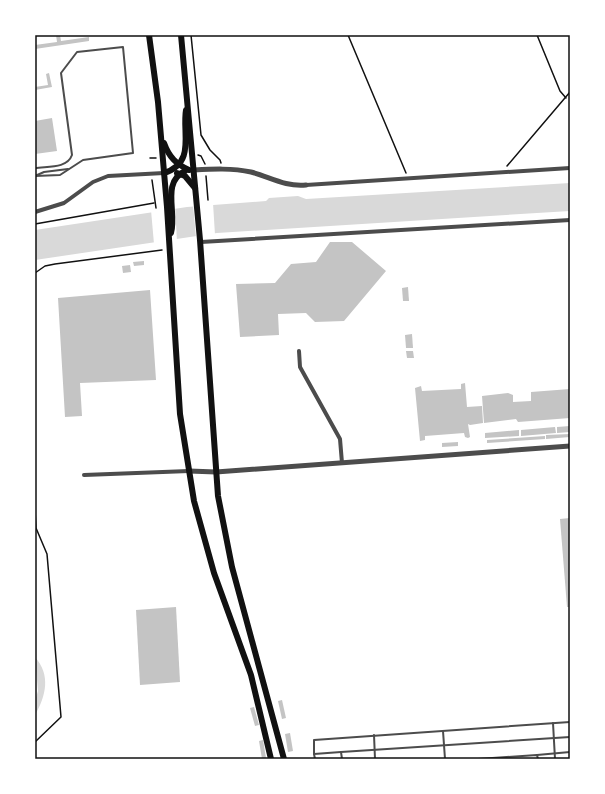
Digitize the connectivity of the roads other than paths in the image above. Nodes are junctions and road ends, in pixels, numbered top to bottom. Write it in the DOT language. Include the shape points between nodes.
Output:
graph roads {
  1 [pos="149,35"];
  2 [pos="181,35"];
  3 [pos="188,100"];
  4 [pos="161,137"];
  5 [pos="178,165"];
  6 [pos="35,168"];
  7 [pos="570,168"];
  8 [pos="69,169"];
  9 [pos="184,171"];
  10 [pos="164,172"];
  11 [pos="35,176"];
  12 [pos="306,185"];
  13 [pos="196,191"];
  14 [pos="170,206"];
  15 [pos="35,212"];
  16 [pos="570,220"];
  17 [pos="201,241"];
  18 [pos="299,351"];
  19 [pos="570,446"];
  20 [pos="342,463"];
  21 [pos="189,471"];
  22 [pos="216,472"];
  23 [pos="84,475"];
  24 [pos="570,722"];
  25 [pos="553,723"];
  26 [pos="443,731"];
  27 [pos="374,735"];
  28 [pos="569,736"];
  29 [pos="554,737"];
  30 [pos="444,745"];
  31 [pos="375,749"];
  32 [pos="341,752"];
  33 [pos="570,752"];
  34 [pos="314,754"];
  35 [pos="555,754"];
  36 [pos="537,755"];
  37 [pos="271,759"];
  38 [pos="284,759"];
  39 [pos="315,759"];
  40 [pos="342,759"];
  41 [pos="375,759"];
  42 [pos="445,759"];
  43 [pos="478,759"];
  44 [pos="538,759"];
  45 [pos="555,759"];
  1 -- 4 [label="main road"];
  2 -- 3 [label="main road"];
  3 -- 5 [label="main road" via="185,116 185,150"];
  3 -- 9 [label="main road"];
  4 -- 5 [label="main road" via="168,153"];
  4 -- 10 [label="main road"];
  5 -- 9 [label="main road"];
  5 -- 10 [label="main road"];
  6 -- 8 [label="lane" via="64,164 72,156 61,73 77,52 123,46 133,153 83,160"];
  7 -- 12 [label="street"];
  8 -- 11 [label="lane" via="44,172"];
  8 -- 11 [label="lane" via="60,175"];
  9 -- 10 [label="main road"];
  9 -- 12 [label="street" via="223,169 252,173 291,185"];
  9 -- 13 [label="main road"];
  9 -- 13 [label="main road"];
  9 -- 14 [label="main road" via="172,183"];
  10 -- 14 [label="main road"];
  10 -- 15 [label="street" via="108,176 93,182 64,203"];
  13 -- 17 [label="main road"];
  14 -- 21 [label="main road" via="180,414"];
  16 -- 17 [label="street"];
  17 -- 22 [label="main road"];
  18 -- 20 [label="street" via="300,367 340,439"];
  19 -- 20 [label="street"];
  20 -- 22 [label="street"];
  21 -- 22 [label="street"];
  21 -- 23 [label="street"];
  21 -- 37 [label="main road" via="194,501 214,573 251,675"];
  22 -- 38 [label="main road" via="218,496 232,567"];
  24 -- 25 [label="lane"];
  25 -- 26 [label="lane"];
  25 -- 29 [label="lane"];
  26 -- 27 [label="lane"];
  26 -- 30 [label="lane"];
  27 -- 31 [label="lane"];
  27 -- 34 [label="lane" via="314,740"];
  28 -- 29 [label="lane"];
  29 -- 30 [label="lane"];
  29 -- 35 [label="lane"];
  30 -- 31 [label="lane"];
  30 -- 42 [label="lane"];
  31 -- 32 [label="lane"];
  31 -- 41 [label="lane"];
  32 -- 34 [label="lane"];
  32 -- 40 [label="lane"];
  33 -- 35 [label="lane"];
  34 -- 39 [label="lane"];
  35 -- 36 [label="lane"];
  35 -- 45 [label="lane"];
  36 -- 43 [label="lane"];
  36 -- 44 [label="lane"];
}
